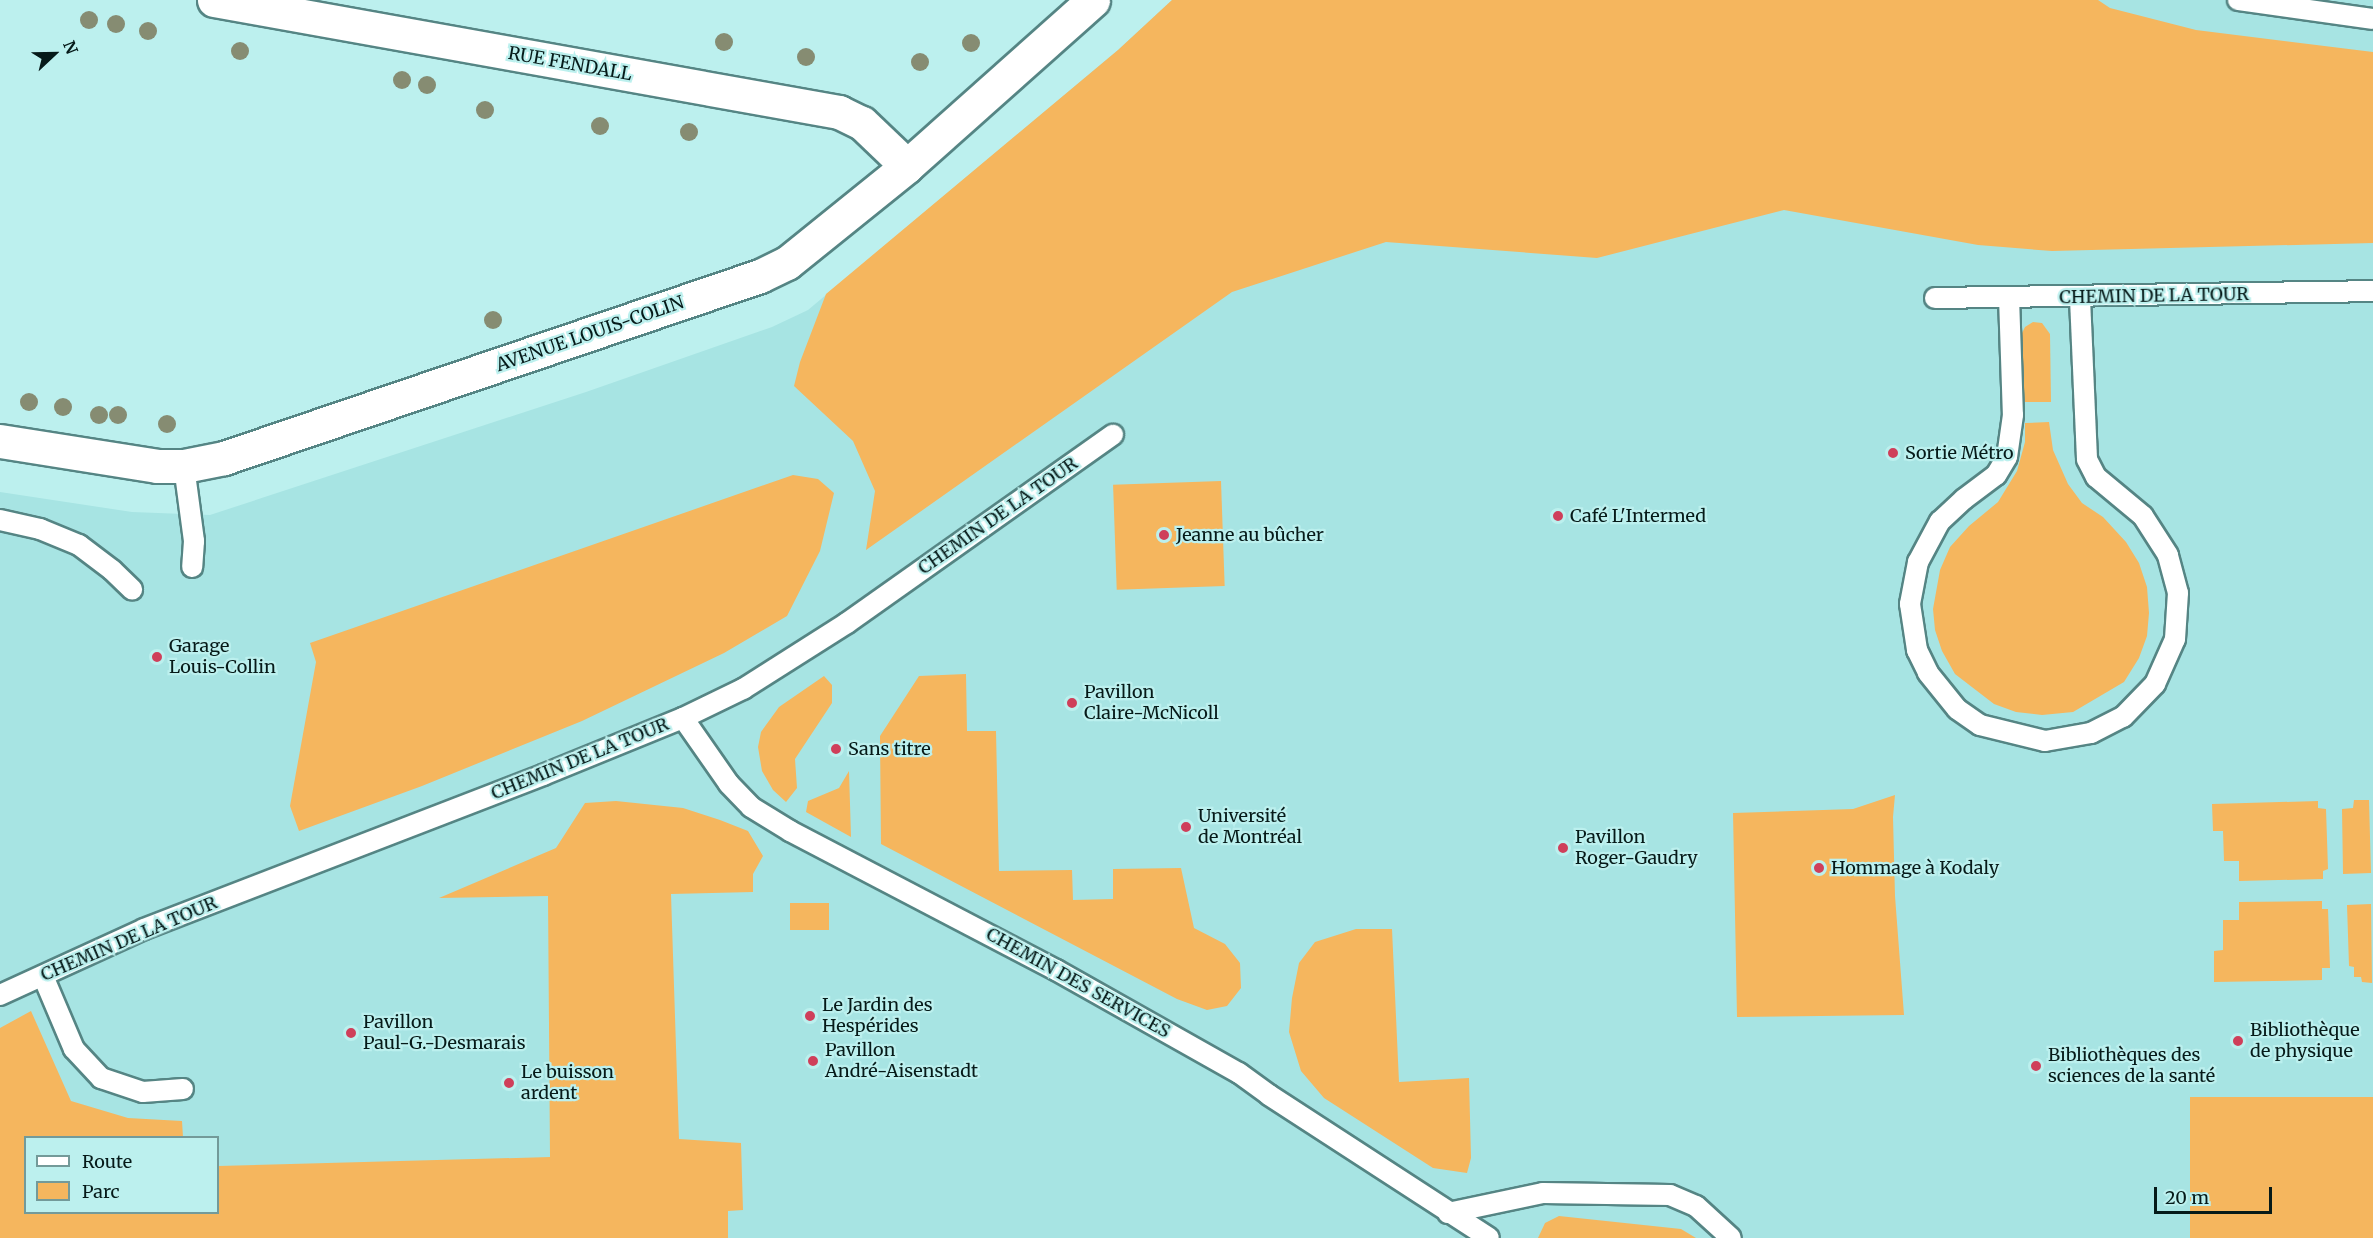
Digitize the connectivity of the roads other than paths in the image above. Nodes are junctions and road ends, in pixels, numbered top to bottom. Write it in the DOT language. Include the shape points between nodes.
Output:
graph roads {
  1 [pos="214,0"];
  2 [pos="1093,0"];
  3 [pos="2238,0"];
  4 [pos="2373,19"];
  5 [pos="908,166"];
  6 [pos="2373,291"];
  7 [pos="2009,297"];
  8 [pos="2080,297"];
  9 [pos="1935,298"];
  10 [pos="1113,435"];
  11 [pos="0,441"];
  12 [pos="184,466"];
  13 [pos="0,520"];
  14 [pos="192,567"];
  15 [pos="132,589"];
  16 [pos="683,718"];
  17 [pos="43,976"];
  18 [pos="0,995"];
  19 [pos="183,1089"];
  20 [pos="1448,1213"];
  21 [pos="1489,1238"];
  22 [pos="1731,1238"];
  1 -- 5 [label="street, RUE FENDALL" via="839,112 862,123"];
  2 -- 5 [label="street, AVENUE LOUIS-COLIN"];
  3 -- 4 [label="lane"];
  5 -- 12 [label="street, AVENUE LOUIS-COLIN" via="787,263 760,276 301,434"];
  6 -- 8 [label="lane, CHEMIN DE LA TOUR"];
  7 -- 8 [label="lane, CHEMIN DE LA TOUR"];
  7 -- 8 [label="lane" via="2013,415 2007,457 1996,475 1940,521 1918,562 1910,604 1917,650 1928,673 1957,709 1980,725 2045,741 2091,733 2123,717 2155,684 2175,639 2178,593 2168,555 2143,516 2096,477 2087,459"];
  7 -- 9 [label="lane, CHEMIN DE LA TOUR"];
  10 -- 16 [label="lane, CHEMIN DE LA TOUR" via="847,623 743,689"];
  11 -- 12 [label="street, AVENUE LOUIS-COLIN" via="131,464"];
  12 -- 14 [label="lane" via="194,541"];
  13 -- 15 [label="lane" via="40,529 79,544"];
  16 -- 17 [label="lane, CHEMIN DE LA TOUR" via="144,929"];
  16 -- 20 [label="lane, CHEMIN DES SERVICES" via="729,784 751,807 1239,1073"];
  17 -- 18 [label="lane, CHEMIN DE LA TOUR"];
  17 -- 19 [label="lane" via="74,1049 101,1078 143,1092"];
  20 -- 21 [label="lane, CHEMIN DES SERVICES"];
  20 -- 22 [label="lane" via="1543,1193 1670,1195 1696,1206"];
}
